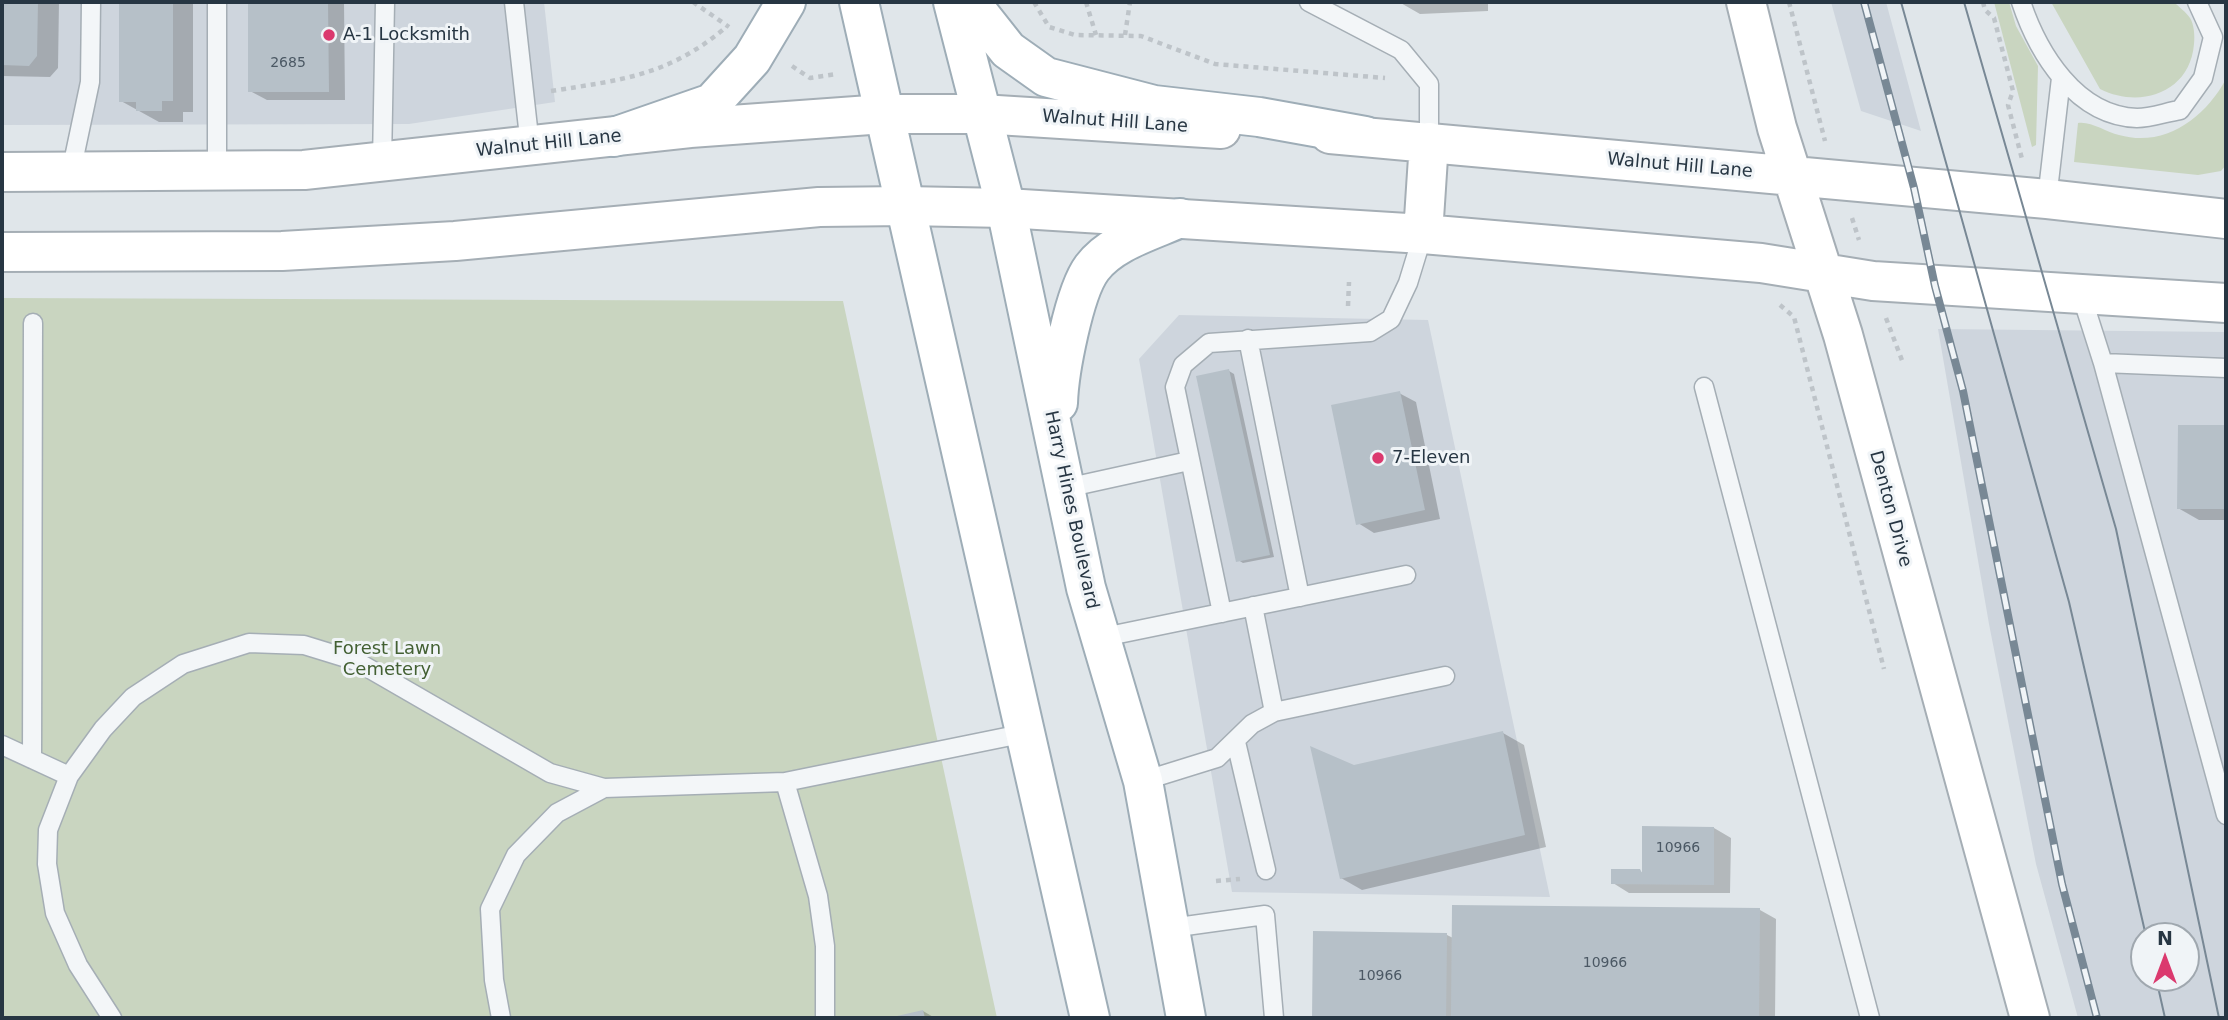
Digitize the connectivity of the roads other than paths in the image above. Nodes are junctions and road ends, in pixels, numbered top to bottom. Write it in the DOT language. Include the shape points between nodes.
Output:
graph roads {
  1 [pos="91,2"];
  2 [pos="217,2"];
  3 [pos="385,2"];
  4 [pos="514,2"];
  5 [pos="786,2"];
  6 [pos="859,2"];
  7 [pos="953,2"];
  8 [pos="970,2"];
  9 [pos="1309,2"];
  10 [pos="1746,2"];
  11 [pos="2021,2"];
  12 [pos="2197,2"];
  13 [pos="2061,78"];
  14 [pos="884,114"];
  15 [pos="981,114"];
  16 [pos="1365,136"];
  17 [pos="614,137"];
  18 [pos="1429,142"];
  19 [pos="530,146"];
  20 [pos="382,162"];
  21 [pos="217,171"];
  22 [pos="2,172"];
  23 [pos="71,172"];
  24 [pos="1792,177"];
  25 [pos="2047,199"];
  26 [pos="905,206"];
  27 [pos="1006,208"];
  28 [pos="1180,218"];
  29 [pos="2226,219"];
  30 [pos="1423,234"];
  31 [pos="2,252"];
  32 [pos="1824,274"];
  33 [pos="2081,294"];
  34 [pos="2226,303"];
  35 [pos="33,323"];
  36 [pos="1248,339"];
  37 [pos="2103,363"];
  38 [pos="2226,368"];
  39 [pos="1704,387"];
  40 [pos="1056,440"];
  41 [pos="1189,461"];
  42 [pos="1066,488"];
  43 [pos="1406,575"];
  44 [pos="1300,597"];
  45 [pos="1253,606"];
  46 [pos="1222,613"];
  47 [pos="1098,638"];
  48 [pos="1445,677"];
  49 [pos="1274,712"];
  50 [pos="1026,733"];
  51 [pos="1237,742"];
  52 [pos="2,744"];
  53 [pos="32,759"];
  54 [pos="69,776"];
  55 [pos="1143,781"];
  56 [pos="785,782"];
  57 [pos="604,788"];
  58 [pos="2226,816"];
  59 [pos="1266,870"];
  60 [pos="1171,928"];
  61 [pos="112,1018"];
  62 [pos="501,1018"];
  63 [pos="825,1018"];
  64 [pos="1090,1018"];
  65 [pos="1186,1018"];
  66 [pos="1274,1018"];
  67 [pos="1870,1018"];
  68 [pos="2030,1018"];
  1 -- 23 [label="lane" via="90,82"];
  2 -- 21 [label="lane"];
  3 -- 20 [label="lane"];
  4 -- 19 [label="lane"];
  5 -- 17 [label="main road" via="752,59 712,103"];
  6 -- 14 [label="main road"];
  7 -- 15 [label="main road, Harry Hines Boulevard"];
  8 -- 16 [label="main road" via="1008,50 1046,77 1154,105"];
  9 -- 18 [label="lane" via="1401,50 1429,84"];
  10 -- 24 [label="main road, Denton Drive"];
  11 -- 13 [label="lane"];
  12 -- 13 [label="lane" via="2213,37 2203,78 2180,110 2137,118 2094,108"];
  13 -- 25 [label="lane"];
  14 -- 15 [label="main road, Walnut Hill Lane"];
  14 -- 17 [label="main road, Walnut Hill Lane"];
  14 -- 26 [label="main road"];
  15 -- 16 [label="main road, Walnut Hill Lane"];
  15 -- 27 [label="main road, Harry Hines Boulevard"];
  16 -- 18 [label="main road, Walnut Hill Lane"];
  17 -- 19 [label="main road, Walnut Hill Lane"];
  18 -- 24 [label="main road, Walnut Hill Lane"];
  18 -- 30 [label="main road"];
  19 -- 20 [label="main road, Walnut Hill Lane"];
  20 -- 21 [label="main road, Walnut Hill Lane" via="304,170"];
  21 -- 23 [label="main road, Walnut Hill Lane"];
  22 -- 23 [label="main road, Walnut Hill Lane"];
  24 -- 25 [label="main road, Walnut Hill Lane"];
  24 -- 32 [label="main road, Denton Drive"];
  25 -- 29 [label="main road, Walnut Hill Lane"];
  26 -- 27 [label="main road"];
  26 -- 31 [label="main road" via="796,208 455,241 282,251"];
  26 -- 50 [label="main road"];
  27 -- 28 [label="main road"];
  27 -- 40 [label="main road, Harry Hines Boulevard"];
  28 -- 30 [label="main road"];
  28 -- 40 [label="main road" via="1119,245 1091,269 1074,313 1059,377"];
  30 -- 32 [label="main road" via="1761,263"];
  30 -- 36 [label="lane" via="1391,319 1370,332"];
  32 -- 33 [label="main road"];
  32 -- 68 [label="main road, Denton Drive"];
  33 -- 34 [label="main road"];
  33 -- 37 [label="lane"];
  35 -- 53 [label="lane"];
  36 -- 41 [label="lane" via="1209,343 1183,365 1175,387"];
  36 -- 44 [label="lane"];
  37 -- 38 [label="lane"];
  37 -- 58 [label="lane"];
  39 -- 67 [label="lane"];
  40 -- 42 [label="main road, Harry Hines Boulevard"];
  41 -- 42 [label="lane"];
  41 -- 46 [label="lane"];
  42 -- 47 [label="main road, Harry Hines Boulevard"];
  43 -- 44 [label="lane"];
  44 -- 45 [label="lane"];
  45 -- 46 [label="lane"];
  45 -- 49 [label="lane"];
  46 -- 47 [label="lane"];
  47 -- 55 [label="main road, Harry Hines Boulevard"];
  48 -- 49 [label="lane"];
  49 -- 51 [label="lane" via="1252,724"];
  50 -- 56 [label="lane"];
  50 -- 64 [label="main road"];
  51 -- 55 [label="lane" via="1210,761"];
  51 -- 59 [label="lane"];
  52 -- 53 [label="lane"];
  53 -- 54 [label="lane"];
  54 -- 57 [label="lane" via="133,696 183,664 249,643 304,645 356,661 550,773"];
  54 -- 61 [label="lane" via="48,830 47,864 55,913 78,965"];
  55 -- 60 [label="main road, Harry Hines Boulevard"];
  56 -- 57 [label="lane"];
  56 -- 63 [label="lane" via="818,897 825,946"];
  57 -- 62 [label="lane" via="557,813 516,855 490,909"];
  60 -- 65 [label="main road, Harry Hines Boulevard"];
  60 -- 66 [label="lane" via="1265,915"];
}
